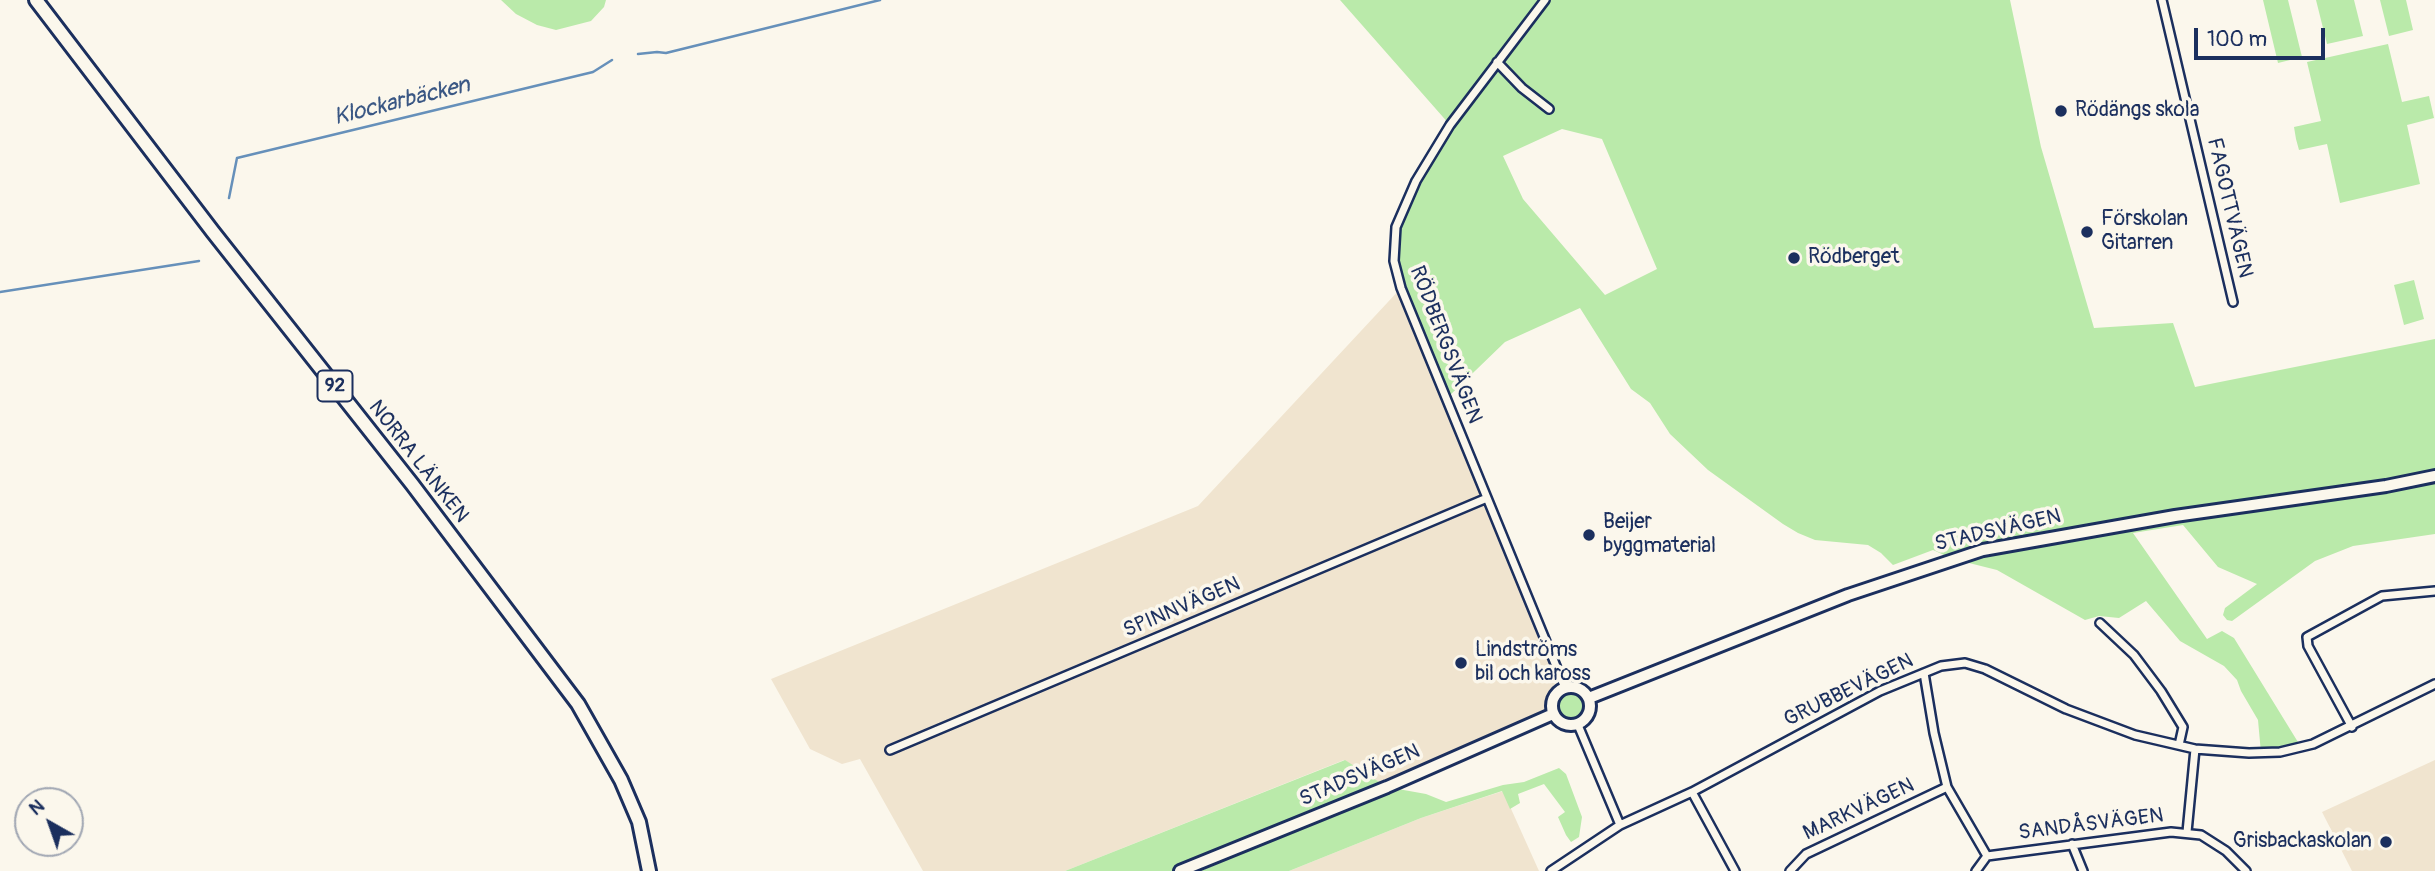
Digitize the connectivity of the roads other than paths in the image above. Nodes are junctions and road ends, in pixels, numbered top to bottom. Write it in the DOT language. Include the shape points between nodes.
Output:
graph roads {
  1 [pos="36,0"];
  2 [pos="1545,0"];
  3 [pos="2162,0"];
  4 [pos="1497,62"];
  5 [pos="1549,109"];
  6 [pos="2233,302"];
  7 [pos="2435,476"];
  8 [pos="1487,498"];
  9 [pos="2435,591"];
  10 [pos="2100,623"];
  11 [pos="1924,673"];
  12 [pos="2435,684"];
  13 [pos="1565,688"];
  14 [pos="1589,698"];
  15 [pos="1553,714"];
  16 [pos="1578,725"];
  17 [pos="2352,727"];
  18 [pos="2179,745"];
  19 [pos="2195,749"];
  20 [pos="890,750"];
  21 [pos="1947,788"];
  22 [pos="1692,792"];
  23 [pos="1620,825"];
  24 [pos="2188,832"];
  25 [pos="2071,844"];
  26 [pos="1987,856"];
  27 [pos="649,871"];
  28 [pos="1180,871"];
  29 [pos="1551,871"];
  30 [pos="1735,871"];
  31 [pos="1790,871"];
  32 [pos="1976,871"];
  33 [pos="2083,871"];
  34 [pos="2246,871"];
  1 -- 27 [label="highway, NORRA LÄNKEN / 92" via="578,704 639,822"];
  2 -- 4 [label="street, RÖDBERGSVÄGEN"];
  3 -- 6 [label="street, FAGOTTVÄGEN"];
  4 -- 5 [label="street"];
  4 -- 8 [label="street, RÖDBERGSVÄGEN" via="1416,181 1396,226 1394,261"];
  7 -- 14 [label="main road, STADSVÄGEN" via="1983,550 1860,591"];
  8 -- 13 [label="street, RÖDBERGSVÄGEN"];
  8 -- 20 [label="street, SPINNVÄGEN"];
  9 -- 17 [label="street" via="2382,596 2307,638"];
  10 -- 18 [label="street" via="2134,655 2161,691 2183,727"];
  11 -- 18 [label="street, GRUBBEVÄGEN" via="1965,663 2100,723"];
  11 -- 21 [label="street"];
  11 -- 22 [label="street, GRUBBEVÄGEN" via="1880,691"];
  12 -- 17 [label="street, GRUBBEVÄGEN"];
  13 -- 14 [label="main road" via="1576,687"];
  13 -- 15 [label="main road" via="1553,699"];
  14 -- 16 [label="main road" via="1590,713"];
  15 -- 16 [label="main road" via="1566,726"];
  15 -- 28 [label="main road, STADSVÄGEN"];
  16 -- 23 [label="street"];
  17 -- 19 [label="street, GRUBBEVÄGEN" via="2314,744 2280,751"];
  18 -- 19 [label="street, GRUBBEVÄGEN"];
  19 -- 24 [label="street"];
  21 -- 26 [label="street"];
  21 -- 31 [label="street, MARKVÄGEN" via="1806,854"];
  22 -- 23 [label="street, GRUBBEVÄGEN"];
  22 -- 30 [label="street"];
  23 -- 29 [label="street, GRUBBEVÄGEN"];
  24 -- 25 [label="street, SANDÅSVÄGEN"];
  24 -- 34 [label="street, SANDÅSVÄGEN" via="2213,842"];
  25 -- 26 [label="street, SANDÅSVÄGEN"];
  25 -- 33 [label="street"];
  26 -- 32 [label="street"];
}
